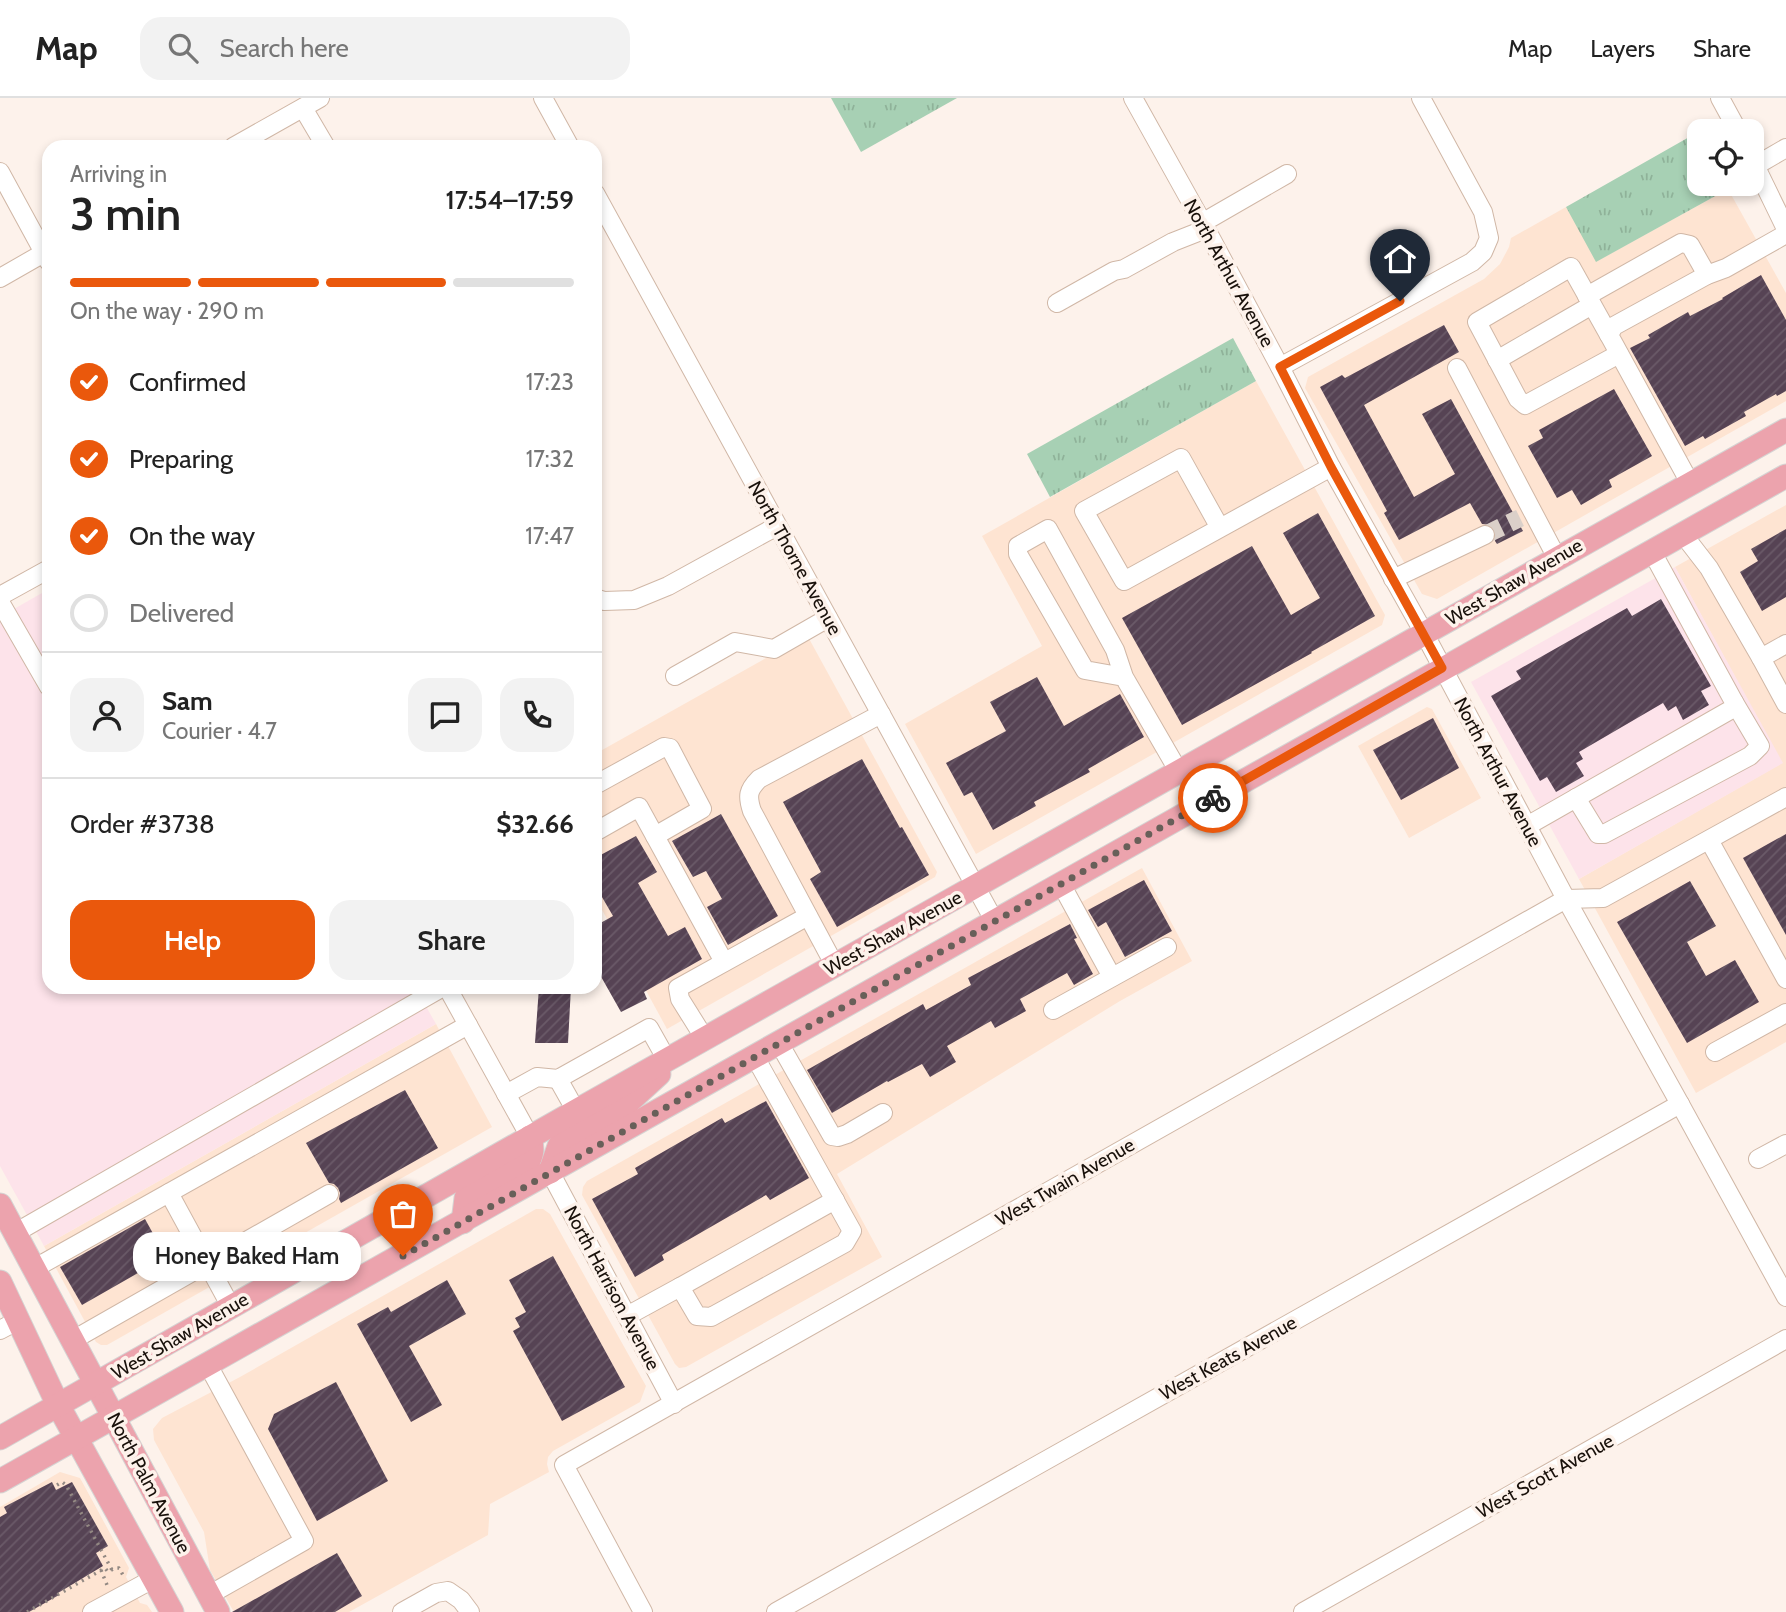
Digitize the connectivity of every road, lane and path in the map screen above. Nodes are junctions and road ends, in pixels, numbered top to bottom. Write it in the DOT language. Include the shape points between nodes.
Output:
graph roads {
  1 [pos="320,98"];
  2 [pos="543,98"];
  3 [pos="1132,98"];
  4 [pos="1422,98"];
  5 [pos="1720,98"];
  6 [pos="303,107"];
  7 [pos="1731,119"];
  8 [pos="245,140"];
  9 [pos="322,140"];
  10 [pos="566,140"];
  11 [pos="1786,148"];
  12 [pos="1764,158"];
  13 [pos="0,172"];
  14 [pos="1287,174"];
  15 [pos="1764,186"];
  16 [pos="602,206"];
  17 [pos="1204,226"];
  18 [pos="1786,231"];
  19 [pos="42,246"];
  20 [pos="42,257"];
  21 [pos="1707,275"];
  22 [pos="0,278"];
  23 [pos="1589,301"];
  24 [pos="1057,303"];
  25 [pos="1609,335"];
  26 [pos="1619,354"];
  27 [pos="1497,360"];
  28 [pos="1280,367"];
  29 [pos="1457,368"];
  30 [pos="1786,430"];
  31 [pos="1331,467"];
  32 [pos="1786,476"];
  33 [pos="1690,483"];
  34 [pos="777,526"];
  35 [pos="1220,528"];
  36 [pos="1682,533"];
  37 [pos="1485,535"];
  38 [pos="1651,550"];
  39 [pos="1557,558"];
  40 [pos="42,573"];
  41 [pos="1393,579"];
  42 [pos="0,596"];
  43 [pos="602,600"];
  44 [pos="0,602"];
  45 [pos="828,618"];
  46 [pos="1424,633"];
  47 [pos="1786,643"];
  48 [pos="1761,658"];
  49 [pos="1442,668"];
  50 [pos="42,675"];
  51 [pos="675,676"];
  52 [pos="1124,677"];
  53 [pos="1734,702"];
  54 [pos="1786,705"];
  55 [pos="881,714"];
  56 [pos="1179,772"];
  57 [pos="602,781"];
  58 [pos="1786,797"];
  59 [pos="1576,798"];
  60 [pos="1527,826"];
  61 [pos="602,828"];
  62 [pos="656,836"];
  63 [pos="1709,840"];
  64 [pos="1061,884"];
  65 [pos="975,887"];
  66 [pos="1566,899"];
  67 [pos="808,916"];
  68 [pos="995,922"];
  69 [pos="1167,947"];
  70 [pos="724,962"];
  71 [pos="835,966"];
  72 [pos="1112,977"];
  73 [pos="1786,979"];
  74 [pos="433,994"];
  75 [pos="449,994"];
  76 [pos="1054,1010"];
  77 [pos="1786,1013"];
  78 [pos="468,1025"];
  79 [pos="705,1039"];
  80 [pos="779,1043"];
  81 [pos="1715,1052"];
  82 [pos="672,1057"];
  83 [pos="755,1057"];
  84 [pos="558,1079"];
  85 [pos="506,1094"];
  86 [pos="1681,1104"];
  87 [pos="576,1111"];
  88 [pos="883,1113"];
  89 [pos="530,1137"];
  90 [pos="1786,1144"];
  91 [pos="1758,1159"];
  92 [pos="550,1172"];
  93 [pos="169,1193"];
  94 [pos="329,1194"];
  95 [pos="835,1200"];
  96 [pos="0,1205"];
  97 [pos="463,1222"];
  98 [pos="15,1233"];
  99 [pos="208,1263"];
  100 [pos="35,1268"];
  101 [pos="0,1282"];
  102 [pos="680,1287"];
  103 [pos="1786,1297"];
  104 [pos="231,1307"];
  105 [pos="627,1315"];
  106 [pos="10,1325"];
  107 [pos="1786,1339"];
  108 [pos="73,1340"];
  109 [pos="208,1365"];
  110 [pos="96,1384"];
  111 [pos="674,1404"];
  112 [pos="58,1405"];
  113 [pos="114,1417"];
  114 [pos="0,1438"];
  115 [pos="77,1438"];
  116 [pos="0,1481"];
  117 [pos="57,1485"];
  118 [pos="113,1570"];
  119 [pos="124,1577"];
  120 [pos="153,1579"];
  121 [pos="214,1603"];
  122 [pos="27,1612"];
  123 [pos="92,1612"];
  124 [pos="172,1612"];
  125 [pos="402,1612"];
  126 [pos="470,1612"];
  127 [pos="643,1612"];
  128 [pos="776,1612"];
  129 [pos="1303,1612"];
  1 -- 6 [label="street"];
  2 -- 10 [label="street"];
  3 -- 17 [label="street, North Arthur Avenue"];
  4 -- 28 [label="street" via="1483,212 1489,238 1483,252"];
  5 -- 7 [label="street"];
  6 -- 8 [label="street"];
  6 -- 9 [label="street"];
  11 -- 12 [label="street"];
  13 -- 19 [label="street"];
  14 -- 17 [label="street"];
  15 -- 18 [label="street"];
  16 -- 34 [label="street, North Thorne Avenue"];
  17 -- 24 [label="street"];
  17 -- 28 [label="street, North Arthur Avenue"];
  18 -- 21 [label="street"];
  20 -- 22 [label="street"];
  21 -- 23 [label="street" via="1690,245 1681,243"];
  21 -- 25 [label="street" via="1614,326"];
  23 -- 25 [label="street"];
  23 -- 27 [label="street"];
  23 -- 27 [label="street" via="1571,267 1477,321"];
  25 -- 26 [label="street"];
  26 -- 27 [label="street" via="1525,405"];
  26 -- 33 [label="street"];
  28 -- 31 [label="street, North Arthur Avenue"];
  29 -- 39 [label="street" via="1526,514"];
  30 -- 33 [label="main road, West Shaw Avenue"];
  31 -- 35 [label="street"];
  31 -- 41 [label="street, North Arthur Avenue"];
  32 -- 36 [label="main road, West Shaw Avenue"];
  33 -- 39 [label="main road, West Shaw Avenue"];
  34 -- 43 [label="street" via="668,586 634,600"];
  34 -- 45 [label="street, North Thorne Avenue"];
  35 -- 35 [label="street" via="1124,581 1084,511 1181,458"];
  36 -- 38 [label="main road, West Shaw Avenue"];
  36 -- 48 [label="street" via="1709,568"];
  37 -- 41 [label="street"];
  38 -- 49 [label="main road, West Shaw Avenue"];
  38 -- 53 [label="street"];
  39 -- 46 [label="main road, West Shaw Avenue"];
  40 -- 42 [label="street"];
  41 -- 46 [label="street, North Arthur Avenue"];
  44 -- 50 [label="street"];
  45 -- 51 [label="street" via="774,649 735,642"];
  45 -- 55 [label="street, North Thorne Avenue"];
  46 -- 49 [label="street, North Arthur Avenue"];
  46 -- 56 [label="main road, West Shaw Avenue"];
  47 -- 48 [label="street"];
  48 -- 54 [label="street"];
  49 -- 60 [label="street, North Arthur Avenue"];
  49 -- 64 [label="main road, West Shaw Avenue"];
  52 -- 52 [label="street" via="1115,650 1048,529 1018,546 1018,554 1085,670"];
  52 -- 56 [label="street"];
  53 -- 59 [label="street" via="1732,709"];
  53 -- 59 [label="street" via="1760,746 1750,756 1604,834 1598,834"];
  55 -- 65 [label="street, North Thorne Avenue"];
  55 -- 67 [label="street" via="750,788 747,799"];
  56 -- 65 [label="main road, West Shaw Avenue"];
  57 -- 62 [label="street" via="664,747 670,748 702,809"];
  58 -- 63 [label="street"];
  59 -- 60 [label="street"];
  60 -- 66 [label="street, North Arthur Avenue"];
  61 -- 62 [label="street" via="639,807"];
  62 -- 70 [label="street"];
  63 -- 66 [label="street" via="1603,898"];
  63 -- 73 [label="street"];
  64 -- 68 [label="main road, West Shaw Avenue"];
  64 -- 72 [label="street"];
  65 -- 68 [label="street, North Thorne Avenue"];
  65 -- 71 [label="main road, West Shaw Avenue"];
  66 -- 86 [label="street, North Arthur Avenue"];
  66 -- 111 [label="street, West Twain Avenue"];
  67 -- 70 [label="street"];
  67 -- 71 [label="street"];
  68 -- 80 [label="main road, West Shaw Avenue"];
  69 -- 72 [label="street"];
  70 -- 79 [label="street" via="678,988"];
  71 -- 79 [label="main road, West Shaw Avenue"];
  72 -- 76 [label="street"];
  74 -- 98 [label="street"];
  75 -- 78 [label="street"];
  77 -- 81 [label="street"];
  78 -- 85 [label="street"];
  78 -- 93 [label="street"];
  79 -- 82 [label="main road, West Shaw Avenue"];
  80 -- 83 [label="main road, West Shaw Avenue"];
  80 -- 88 [label="street" via="832,1136 847,1134"];
  82 -- 84 [label="street" via="649,1028"];
  82 -- 87 [label="main road, West Shaw Avenue"];
  82 -- 92 [label="main road" via="622,1108 559,1146"];
  83 -- 92 [label="main road, West Shaw Avenue"];
  83 -- 95 [label="street"];
  84 -- 85 [label="street" via="537,1077"];
  84 -- 87 [label="street"];
  85 -- 89 [label="street"];
  86 -- 103 [label="street, North Arthur Avenue"];
  86 -- 128 [label="street, West Keats Avenue"];
  87 -- 89 [label="main road, West Shaw Avenue"];
  89 -- 97 [label="main road" via="532,1156 527,1164 466,1198"];
  89 -- 104 [label="main road, West Shaw Avenue"];
  90 -- 91 [label="street"];
  92 -- 97 [label="main road, West Shaw Avenue"];
  92 -- 105 [label="street, North Harrison Avenue"];
  93 -- 99 [label="street"];
  93 -- 100 [label="street"];
  94 -- 99 [label="street"];
  95 -- 102 [label="street"];
  95 -- 102 [label="street" via="852,1231 845,1243 711,1317 697,1316"];
  96 -- 98 [label="main road, North Palm Avenue"];
  97 -- 109 [label="main road, West Shaw Avenue"];
  98 -- 100 [label="main road, North Palm Avenue"];
  99 -- 104 [label="street"];
  99 -- 108 [label="street"];
  100 -- 108 [label="main road, North Palm Avenue"];
  101 -- 106 [label="main road"];
  102 -- 105 [label="street"];
  104 -- 110 [label="main road, West Shaw Avenue"];
  105 -- 111 [label="street, North Harrison Avenue"];
  106 -- 112 [label="main road"];
  107 -- 129 [label="street, West Scott Avenue"];
  108 -- 110 [label="main road, North Palm Avenue"];
  109 -- 113 [label="main road, West Shaw Avenue"];
  109 -- 121 [label="street" via="304,1541"];
  110 -- 112 [label="main road, West Shaw Avenue"];
  110 -- 113 [label="main road, North Palm Avenue"];
  111 -- 127 [label="street, West Twain Avenue" via="564,1465"];
  112 -- 114 [label="main road, West Shaw Avenue"];
  112 -- 115 [label="main road"];
  113 -- 115 [label="main road, West Shaw Avenue"];
  113 -- 121 [label="main road, North Palm Avenue"];
  115 -- 116 [label="main road, West Shaw Avenue"];
  115 -- 120 [label="main road"];
  117 -- 118 [label="path" via="66,1485"];
  118 -- 119 [label="path" via="119,1568"];
  118 -- 122 [label="path" via="104,1568"];
  120 -- 123 [label="street"];
  120 -- 124 [label="main road"];
  125 -- 126 [label="street" via="448,1591"];
}
